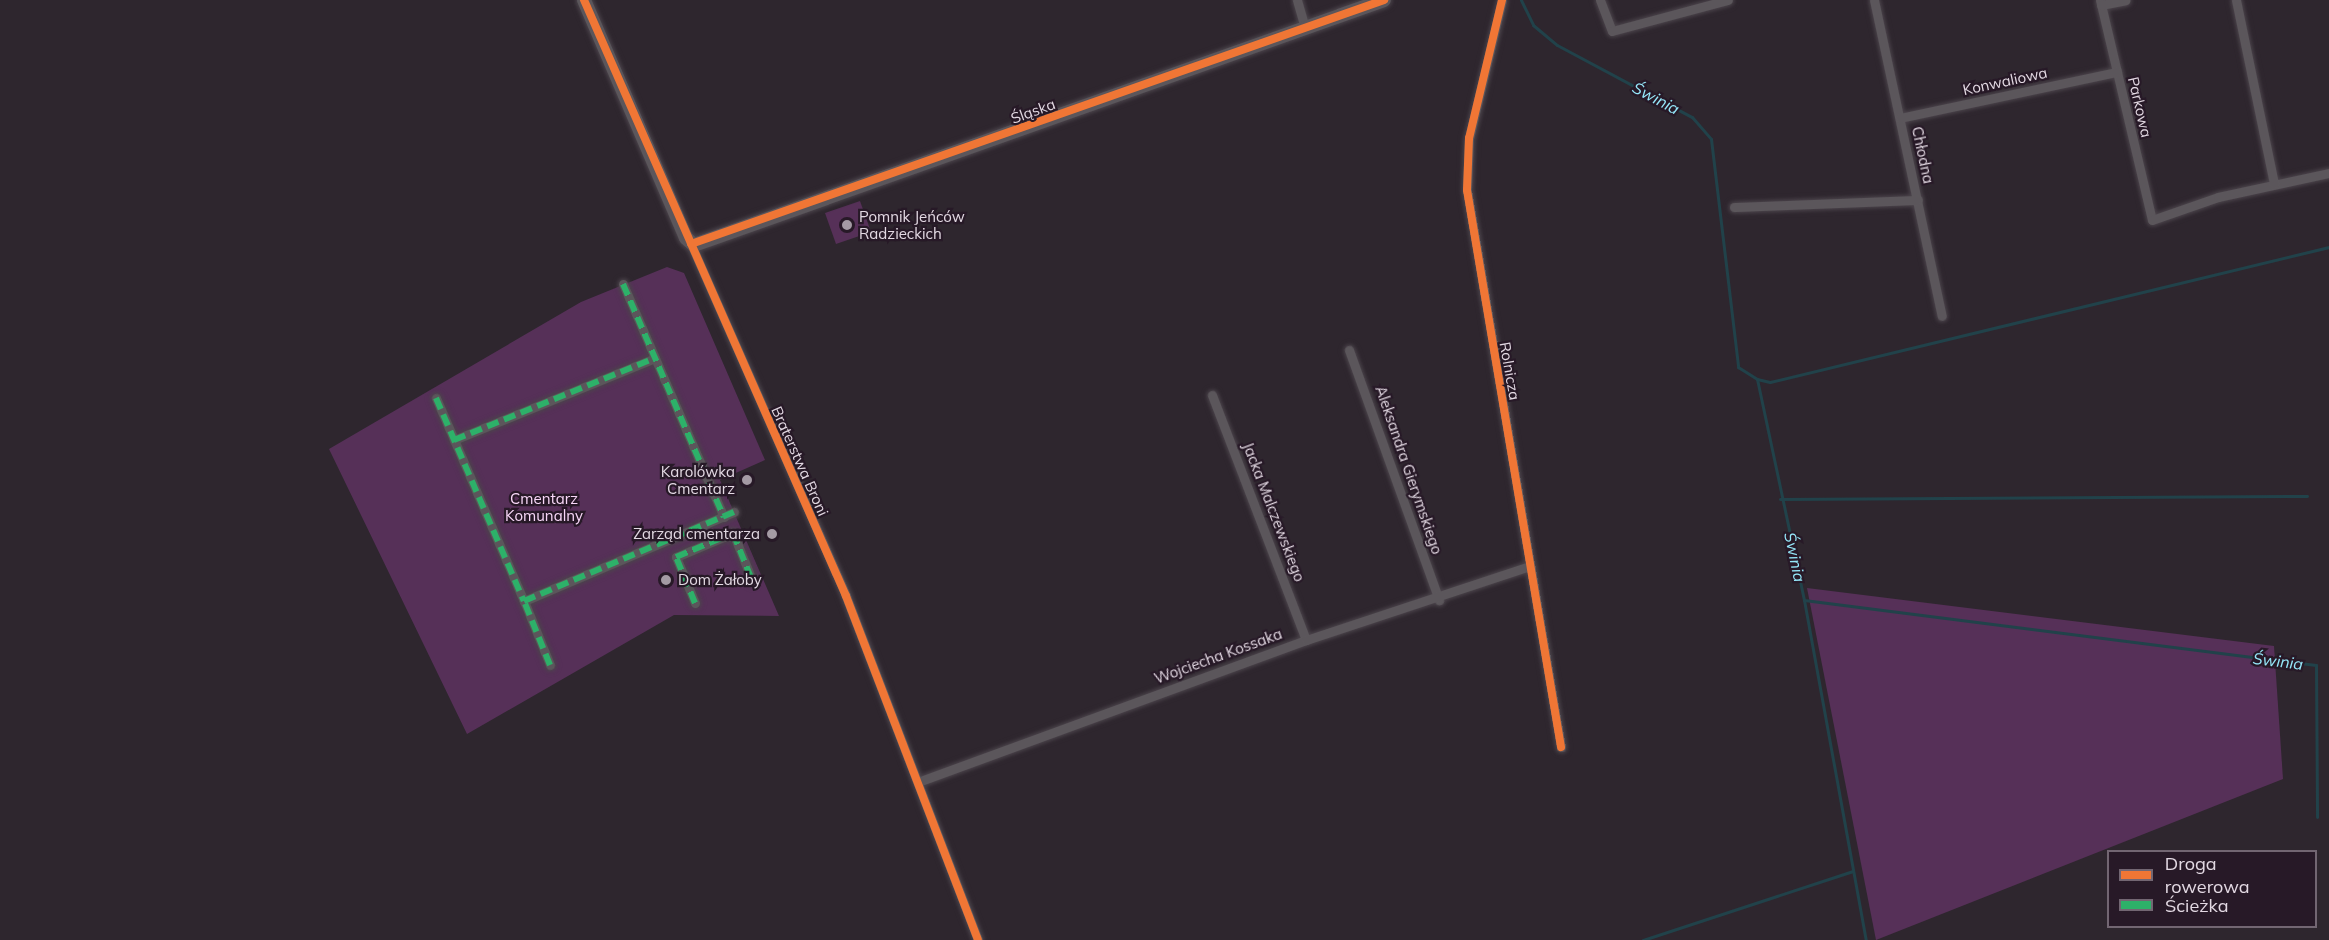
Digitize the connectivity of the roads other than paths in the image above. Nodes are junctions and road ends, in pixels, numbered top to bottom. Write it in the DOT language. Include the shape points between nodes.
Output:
graph roads {
  1 [pos="584,0"];
  2 [pos="1297,0"];
  3 [pos="1384,0"];
  4 [pos="1502,0"];
  5 [pos="1600,0"];
  6 [pos="1728,0"];
  7 [pos="1874,0"];
  8 [pos="2126,0"];
  9 [pos="2236,0"];
  10 [pos="2100,2"];
  11 [pos="1305,28"];
  12 [pos="2117,72"];
  13 [pos="1900,118"];
  14 [pos="2329,173"];
  15 [pos="2274,184"];
  16 [pos="1918,200"];
  17 [pos="1734,207"];
  18 [pos="691,244"];
  19 [pos="623,284"];
  20 [pos="1942,316"];
  21 [pos="1349,350"];
  22 [pos="655,358"];
  23 [pos="1212,395"];
  24 [pos="436,398"];
  25 [pos="454,440"];
  26 [pos="728,515"];
  27 [pos="733,533"];
  28 [pos="669,540"];
  29 [pos="676,557"];
  30 [pos="1530,567"];
  31 [pos="752,580"];
  32 [pos="1439,600"];
  33 [pos="524,601"];
  34 [pos="695,603"];
  35 [pos="1306,640"];
  36 [pos="550,664"];
  37 [pos="1561,747"];
  38 [pos="918,782"];
  39 [pos="978,940"];
  1 -- 18 [label="street, Braterstwa Broni"];
  2 -- 11 [label="street"];
  3 -- 11 [label="street, Śląska"];
  4 -- 30 [label="street, Rolnicza" via="1469,138 1466,183"];
  5 -- 6 [label="street" via="1612,31"];
  7 -- 13 [label="street, Chłodna"];
  8 -- 10 [label="street"];
  9 -- 15 [label="street"];
  10 -- 12 [label="street, Parkowa"];
  11 -- 18 [label="street, Śląska"];
  12 -- 13 [label="street, Konwaliowa"];
  12 -- 15 [label="street, Parkowa" via="2152,220"];
  13 -- 16 [label="street, Chłodna"];
  14 -- 15 [label="street"];
  16 -- 17 [label="street"];
  16 -- 20 [label="street, Chłodna"];
  18 -- 38 [label="street, Braterstwa Broni" via="846,596"];
  19 -- 22 [label="street"];
  21 -- 32 [label="street, Aleksandra Gierymskiego"];
  22 -- 25 [label="street"];
  22 -- 26 [label="street"];
  23 -- 35 [label="street, Jacka Malczewskiego"];
  24 -- 25 [label="street"];
  25 -- 33 [label="street"];
  26 -- 27 [label="street"];
  26 -- 28 [label="street"];
  27 -- 29 [label="street"];
  27 -- 31 [label="street"];
  28 -- 29 [label="street"];
  28 -- 33 [label="street"];
  29 -- 34 [label="street"];
  30 -- 32 [label="street, Wojciecha Kossaka"];
  30 -- 37 [label="street, Rolnicza"];
  32 -- 35 [label="street, Wojciecha Kossaka"];
  33 -- 36 [label="street"];
  35 -- 38 [label="street, Wojciecha Kossaka"];
  38 -- 39 [label="street, Braterstwa Broni"];
}
